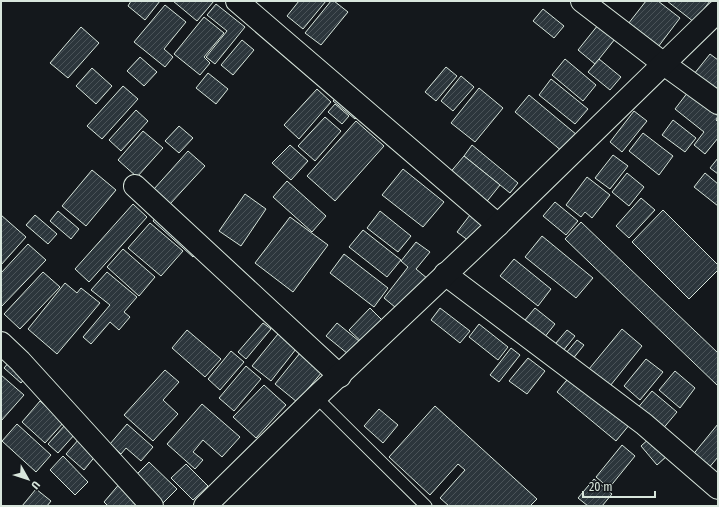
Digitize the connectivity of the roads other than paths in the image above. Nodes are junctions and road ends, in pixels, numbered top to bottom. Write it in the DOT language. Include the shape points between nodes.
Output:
graph roads {
  1 [pos="237,1"];
  2 [pos="582,1"];
  3 [pos="718,11"];
  4 [pos="664,64"];
  5 [pos="718,103"];
  6 [pos="135,186"];
  7 [pos="498,225"];
  8 [pos="445,274"];
  9 [pos="1,343"];
  10 [pos="340,376"];
  11 [pos="316,397"];
  12 [pos="715,479"];
  13 [pos="152,506"];
  14 [pos="205,506"];
  15 [pos="426,506"];
  1 -- 7 [label="street"];
  2 -- 4 [label="street"];
  3 -- 4 [label="street"];
  4 -- 5 [label="street"];
  4 -- 7 [label="street"];
  6 -- 10 [label="street"];
  7 -- 8 [label="street"];
  8 -- 10 [label="street"];
  8 -- 12 [label="street"];
  9 -- 13 [label="street"];
  10 -- 11 [label="street"];
  11 -- 14 [label="street"];
  11 -- 15 [label="lane"];
}
